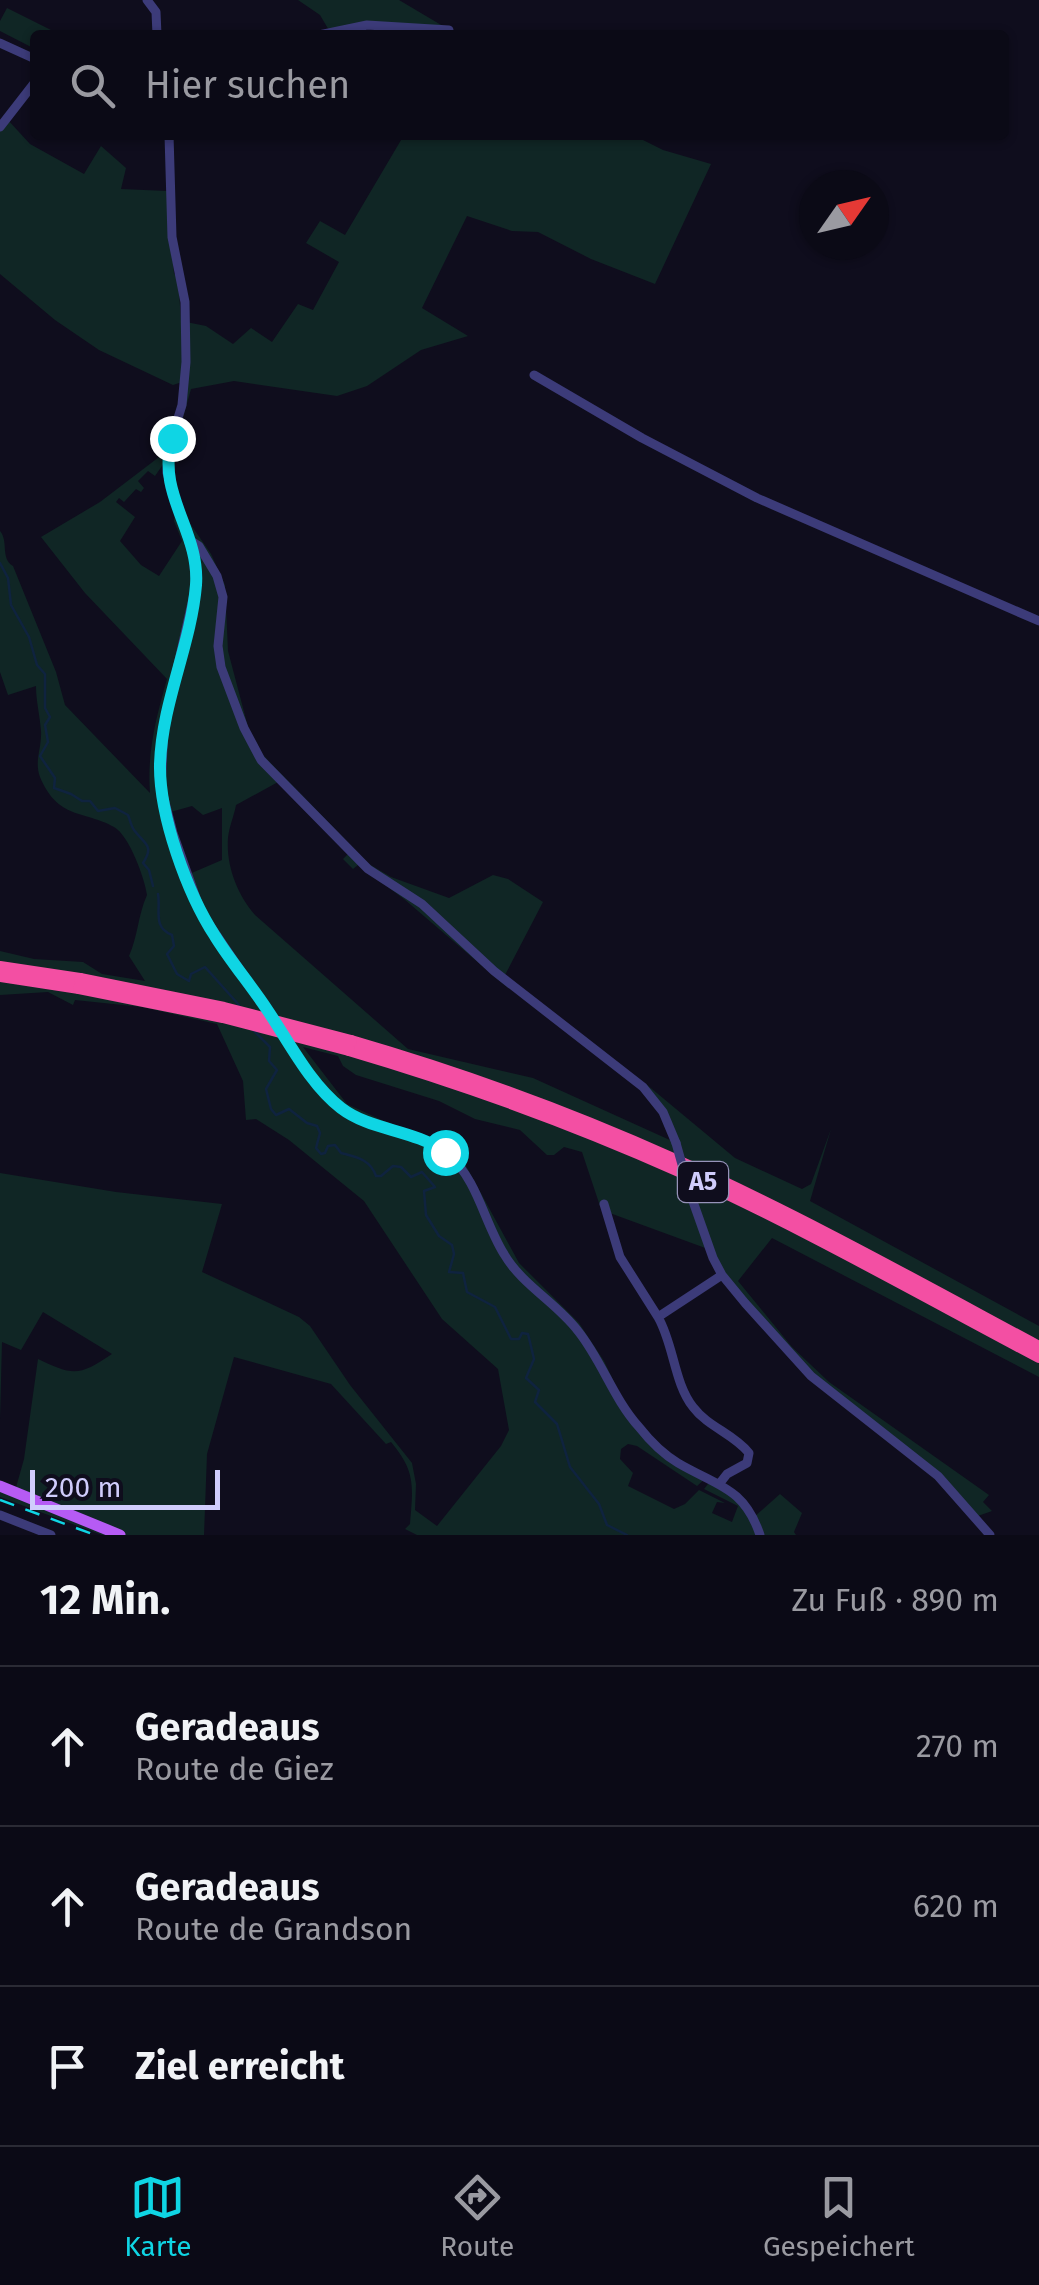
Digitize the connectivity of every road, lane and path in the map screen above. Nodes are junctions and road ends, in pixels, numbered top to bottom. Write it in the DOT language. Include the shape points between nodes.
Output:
graph roads {
  1 [pos="147,0"];
  2 [pos="166,1"];
  3 [pos="155,10"];
  4 [pos="157,30"];
  5 [pos="341,30"];
  6 [pos="449,30"];
  7 [pos="0,43"];
  8 [pos="30,57"];
  9 [pos="30,89"];
  10 [pos="0,128"];
  11 [pos="168,140"];
  12 [pos="534,374"];
  13 [pos="188,540"];
  14 [pos="1039,622"];
  15 [pos="0,967"];
  16 [pos="0,976"];
  17 [pos="80,983"];
  18 [pos="350,1046"];
  19 [pos="604,1204"];
  20 [pos="722,1275"];
  21 [pos="658,1316"];
  22 [pos="1039,1347"];
  23 [pos="1039,1357"];
  24 [pos="720,1483"];
  25 [pos="0,1486"];
  26 [pos="0,1515"];
  27 [pos="51,1535"];
  28 [pos="120,1535"];
  29 [pos="760,1535"];
  30 [pos="990,1535"];
  1 -- 3 [label="street"];
  2 -- 3 [label="street"];
  3 -- 4 [label="street"];
  5 -- 6 [label="street" via="367,24"];
  7 -- 8 [label="street"];
  9 -- 10 [label="street"];
  11 -- 13 [label="street" via="186,362 167,473"];
  12 -- 14 [label="street" via="756,498"];
  13 -- 20 [label="street, bridge" via="200,546 216,576 221,668 261,760 368,869 422,904 643,1087 664,1112"];
  13 -- 24 [label="street" via="196,585 164,727 162,787 201,912 337,1105 422,1138 455,1161 506,1258 580,1333 623,1408 677,1462"];
  15 -- 17 [label="highway, A5"];
  16 -- 17 [label="highway, A5"];
  17 -- 18 [label="highway, A5, bridge" via="224,1008"];
  18 -- 22 [label="highway, A5" via="512,1094 659,1152"];
  18 -- 23 [label="highway, A5" via="690,1176"];
  19 -- 21 [label="street" via="620,1256"];
  20 -- 21 [label="street"];
  20 -- 30 [label="street" via="811,1376 938,1476"];
  21 -- 24 [label="street" via="688,1401 749,1453 747,1463"];
  24 -- 29 [label="street" via="746,1503"];
  25 -- 28 [label="main road"];
  26 -- 27 [label="street"];
}
